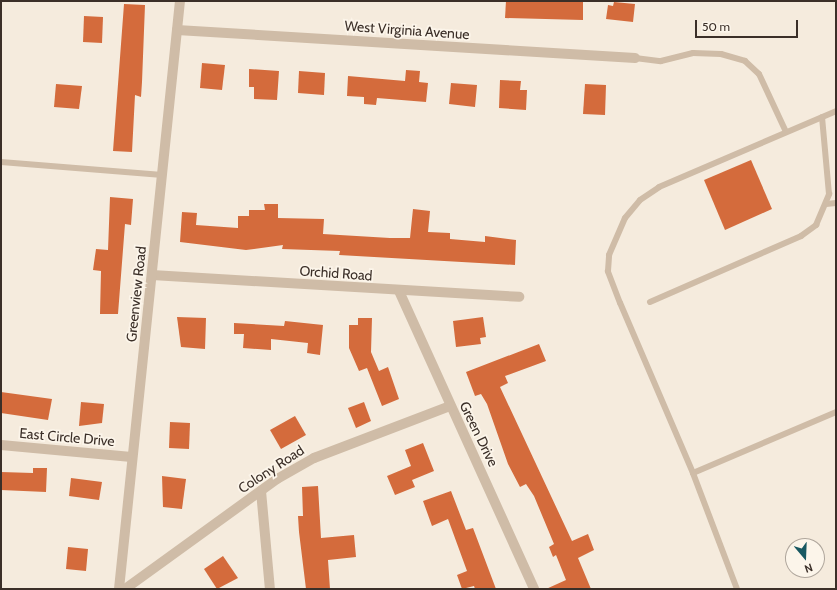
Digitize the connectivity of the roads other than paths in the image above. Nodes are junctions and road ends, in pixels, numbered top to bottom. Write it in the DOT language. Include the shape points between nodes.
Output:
graph roads {
  1 [pos="180,1"];
  2 [pos="177,30"];
  3 [pos="635,58"];
  4 [pos="836,111"];
  5 [pos="822,117"];
  6 [pos="786,132"];
  7 [pos="1,162"];
  8 [pos="162,175"];
  9 [pos="836,203"];
  10 [pos="826,204"];
  11 [pos="152,275"];
  12 [pos="399,291"];
  13 [pos="519,297"];
  14 [pos="650,302"];
  15 [pos="450,406"];
  16 [pos="836,412"];
  17 [pos="1,445"];
  18 [pos="131,457"];
  19 [pos="693,473"];
  20 [pos="261,491"];
  21 [pos="119,589"];
  22 [pos="125,589"];
  23 [pos="270,589"];
  24 [pos="534,589"];
  25 [pos="737,589"];
  1 -- 2 [label="street, Greenview Road"];
  2 -- 3 [label="street, West Virginia Avenue"];
  2 -- 8 [label="street, Greenview Road"];
  3 -- 6 [label="lane" via="661,61 693,53 721,54 745,61 759,74"];
  4 -- 5 [label="lane"];
  5 -- 6 [label="lane"];
  5 -- 10 [label="lane"];
  6 -- 19 [label="lane" via="659,187 640,200 614,237 608,271"];
  7 -- 8 [label="lane"];
  8 -- 11 [label="street, Greenview Road"];
  9 -- 10 [label="lane"];
  10 -- 14 [label="lane" via="816,225 801,236"];
  11 -- 12 [label="street, Orchid Road"];
  11 -- 18 [label="street, Greenview Road"];
  12 -- 13 [label="street, Orchid Road"];
  12 -- 15 [label="street, Green Drive"];
  15 -- 20 [label="street, Colony Road" via="314,458"];
  15 -- 24 [label="street, Green Drive"];
  16 -- 19 [label="lane"];
  17 -- 18 [label="street, East Circle Drive"];
  18 -- 21 [label="street, Greenview Road"];
  19 -- 25 [label="lane"];
  20 -- 22 [label="street, Colony Road"];
  20 -- 23 [label="street"];
}
